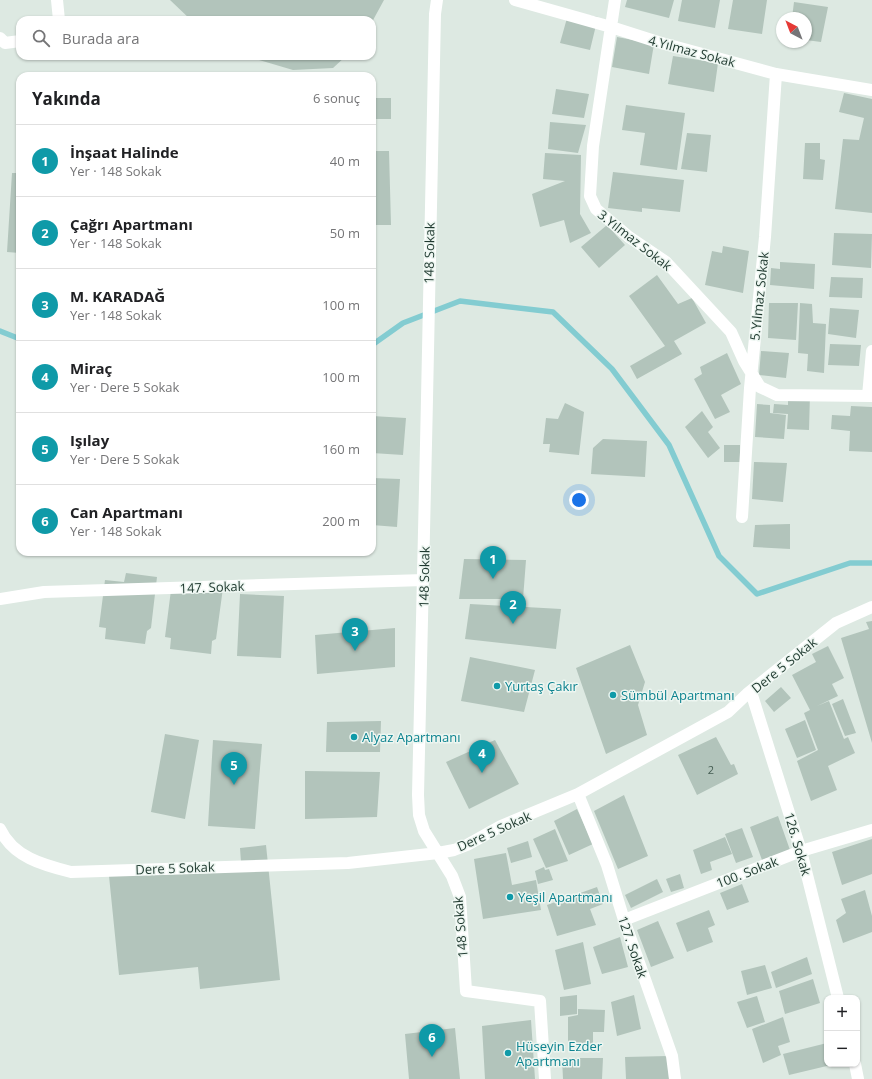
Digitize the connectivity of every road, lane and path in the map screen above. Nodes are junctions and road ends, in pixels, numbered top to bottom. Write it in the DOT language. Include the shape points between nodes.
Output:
graph roads {
  1 [pos="57,0"];
  2 [pos="437,0"];
  3 [pos="515,0"];
  4 [pos="615,0"];
  5 [pos="58,16"];
  6 [pos="610,27"];
  7 [pos="0,38"];
  8 [pos="16,42"];
  9 [pos="776,74"];
  10 [pos="872,90"];
  11 [pos="872,351"];
  12 [pos="751,375"];
  13 [pos="870,396"];
  14 [pos="742,517"];
  15 [pos="424,580"];
  16 [pos="0,598"];
  17 [pos="872,607"];
  18 [pos="751,692"];
  19 [pos="578,794"];
  20 [pos="0,829"];
  21 [pos="872,830"];
  22 [pos="801,851"];
  23 [pos="438,853"];
  24 [pos="624,920"];
  25 [pos="837,995"];
  26 [pos="856,1067"];
  27 [pos="545,1079"];
  28 [pos="675,1079"];
  29 [pos="858,1079"];
  1 -- 5 [label="street"];
  2 -- 15 [label="street, 148 Sokak" via="428,299"];
  3 -- 6 [label="street, 4.Yılmaz Sokak"];
  4 -- 6 [label="street, 3.Yılmaz Sokak"];
  6 -- 9 [label="street, 4.Yılmaz Sokak"];
  6 -- 12 [label="street, 3.Yılmaz Sokak" via="593,146 590,196 596,209 629,237 666,262 731,332"];
  7 -- 8 [label="street" via="5,43"];
  9 -- 10 [label="street, 4.Yılmaz Sokak"];
  9 -- 12 [label="street, 5.Yılmaz Sokak" via="765,237"];
  11 -- 13 [label="street"];
  12 -- 13 [label="street, 3.Yılmaz Sokak" via="760,387 777,395"];
  12 -- 14 [label="street, 5.Yılmaz Sokak"];
  15 -- 16 [label="street, 147. Sokak" via="44,592"];
  15 -- 23 [label="street, 148 Sokak" via="419,815 424,831"];
  17 -- 18 [label="street, Dere 5 Sokak" via="836,623"];
  18 -- 19 [label="street, Dere 5 Sokak" via="728,712"];
  18 -- 22 [label="street, 126. Sokak"];
  19 -- 23 [label="street, Dere 5 Sokak" via="501,826 467,845"];
  19 -- 24 [label="street, 127. Sokak" via="607,865"];
  20 -- 23 [label="street, Dere 5 Sokak" via="16,850 32,860 71,872 348,863"];
  21 -- 22 [label="street, 100. Sokak"];
  22 -- 24 [label="street, 100. Sokak"];
  22 -- 25 [label="street, 126. Sokak"];
  23 -- 27 [label="street, 148 Sokak" via="452,876 460,897 466,991 540,1001"];
  24 -- 28 [label="street, 127. Sokak" via="672,1056"];
  26 -- 29 [label="street"];
}
